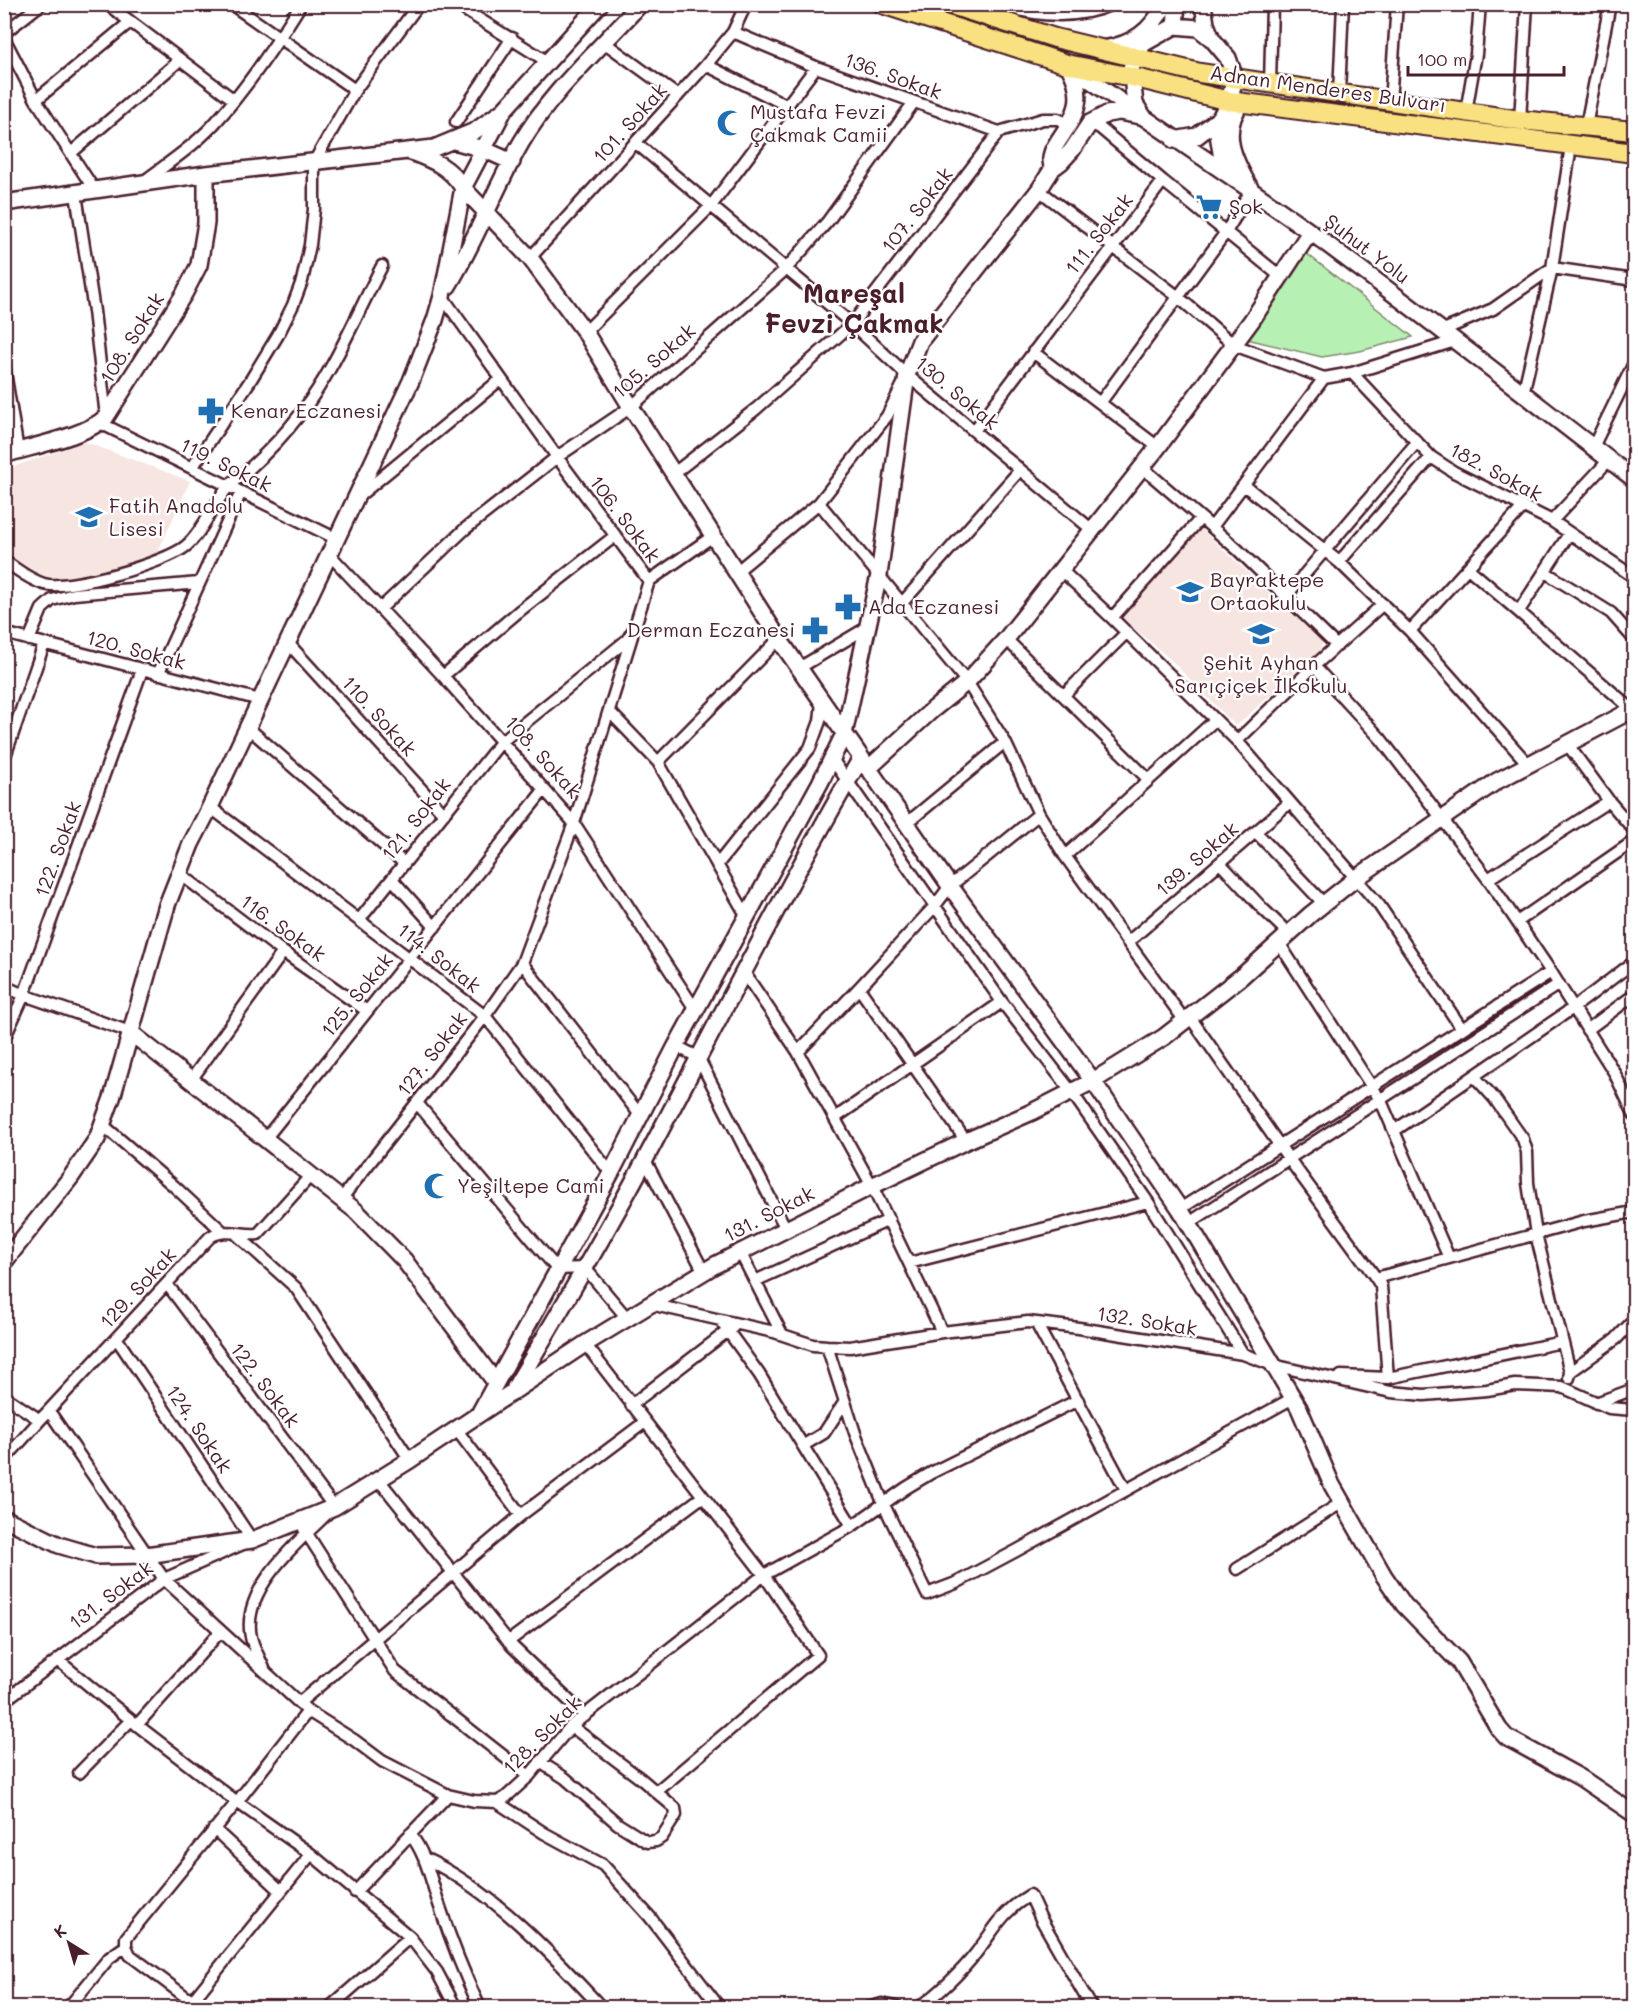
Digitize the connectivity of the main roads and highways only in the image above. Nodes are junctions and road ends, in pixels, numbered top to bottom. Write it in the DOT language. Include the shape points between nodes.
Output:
graph roads {
  1 [pos="882,4"];
  2 [pos="948,4"];
  3 [pos="1635,131"];
  4 [pos="1635,153"];
  1 -- 4 [label="main road, Adnan Menderes Bulvarı" via="1067,64 1236,102"];
  2 -- 3 [label="main road, Adnan Menderes Bulvarı" via="1055,38 1176,69 1520,120"];
}
